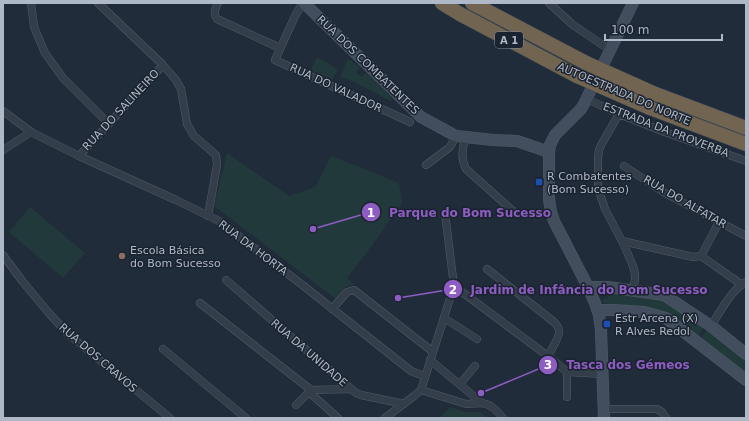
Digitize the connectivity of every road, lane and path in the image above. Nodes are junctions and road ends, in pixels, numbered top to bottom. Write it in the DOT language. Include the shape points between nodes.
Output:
graph roads {
  1 [pos="31,3"];
  2 [pos="98,3"];
  3 [pos="218,3"];
  4 [pos="303,3"];
  5 [pos="442,3"];
  6 [pos="472,3"];
  7 [pos="549,3"];
  8 [pos="633,3"];
  9 [pos="280,48"];
  10 [pos="610,50"];
  11 [pos="163,65"];
  12 [pos="587,99"];
  13 [pos="3,111"];
  14 [pos="619,114"];
  15 [pos="410,122"];
  16 [pos="108,124"];
  17 [pos="746,128"];
  18 [pos="31,132"];
  19 [pos="460,137"];
  20 [pos="746,144"];
  21 [pos="3,150"];
  22 [pos="549,152"];
  23 [pos="79,156"];
  24 [pos="746,161"];
  25 [pos="426,165"];
  26 [pos="624,166"];
  27 [pos="514,212"];
  28 [pos="445,213"];
  29 [pos="208,216"];
  30 [pos="719,222"];
  31 [pos="746,236"];
  32 [pos="622,241"];
  33 [pos="3,255"];
  34 [pos="701,256"];
  35 [pos="487,269"];
  36 [pos="226,280"];
  37 [pos="744,283"];
  38 [pos="454,286"];
  39 [pos="588,287"];
  40 [pos="633,290"];
  41 [pos="200,303"];
  42 [pos="332,309"];
  43 [pos="598,310"];
  44 [pos="444,318"];
  45 [pos="711,326"];
  46 [pos="477,339"];
  47 [pos="163,348"];
  48 [pos="744,350"];
  49 [pos="432,352"];
  50 [pos="548,356"];
  51 [pos="430,360"];
  52 [pos="475,366"];
  53 [pos="567,372"];
  54 [pos="603,374"];
  55 [pos="424,376"];
  56 [pos="746,380"];
  57 [pos="460,384"];
  58 [pos="351,389"];
  59 [pos="311,390"];
  60 [pos="420,390"];
  61 [pos="567,398"];
  62 [pos="482,403"];
  63 [pos="404,404"];
  64 [pos="296,405"];
  65 [pos="604,414"];
  66 [pos="170,418"];
  67 [pos="246,418"];
  68 [pos="338,418"];
  69 [pos="386,418"];
  70 [pos="503,418"];
  71 [pos="666,418"];
  1 -- 16 [label="street" via="34,27 45,53 63,78"];
  2 -- 11 [label="street"];
  3 -- 9 [label="street" via="214,13 217,19"];
  4 -- 9 [label="street"];
  4 -- 19 [label="street, RUA DOS COMBATENTES" via="421,117"];
  5 -- 20 [label="highway, AUTOESTRADA DO NORTE / A 1, bridge" via="577,76 650,108"];
  6 -- 17 [label="highway, AUTOESTRADA DO NORTE / A 1, bridge" via="586,63 653,93"];
  7 -- 10 [label="street" via="573,25"];
  8 -- 10 [label="street"];
  9 -- 15 [label="street, RUA DO VALADOR" via="275,60"];
  10 -- 12 [label="street"];
  11 -- 16 [label="street, RUA DO SALINEIRO"];
  11 -- 29 [label="street" via="181,88 187,124 194,136 216,155 217,165"];
  12 -- 14 [label="street, ESTRADA DA PROVERBA"];
  12 -- 22 [label="street" via="581,109 555,135"];
  13 -- 18 [label="street, RUA DA HORTA"];
  14 -- 24 [label="street, ESTRADA DA PROVERBA"];
  14 -- 32 [label="street" via="599,150 598,188 605,209"];
  16 -- 23 [label="street, RUA DO SALINEIRO"];
  18 -- 21 [label="street"];
  18 -- 23 [label="street, RUA DA HORTA"];
  19 -- 22 [label="street, RUA DOS COMBATENTES" via="517,141"];
  19 -- 25 [label="street"];
  19 -- 27 [label="street" via="466,169"];
  22 -- 39 [label="street" via="551,212"];
  23 -- 29 [label="street, RUA DA HORTA"];
  26 -- 30 [label="street, RUA DO ALFATAR" via="665,193"];
  28 -- 38 [label="street"];
  29 -- 42 [label="street, RUA DA HORTA" via="219,221"];
  30 -- 31 [label="street, RUA DO ALFATAR"];
  30 -- 34 [label="street"];
  32 -- 34 [label="street"];
  32 -- 40 [label="street" via="635,274"];
  33 -- 66 [label="street, RUA DOS CRAVOS" via="67,333"];
  34 -- 37 [label="street"];
  35 -- 50 [label="street" via="558,326 560,331"];
  36 -- 58 [label="street, RUA DA UNIDADE"];
  37 -- 45 [label="street" via="734,291"];
  38 -- 44 [label="street"];
  38 -- 50 [label="street"];
  39 -- 40 [label="street" via="608,286"];
  39 -- 43 [label="street"];
  40 -- 45 [label="street" via="664,295"];
  41 -- 59 [label="street"];
  42 -- 49 [label="street" via="347,292 354,290"];
  42 -- 55 [label="street, RUA DA HORTA" via="411,371"];
  43 -- 54 [label="street"];
  43 -- 56 [label="street" via="644,312 666,318"];
  44 -- 46 [label="street"];
  44 -- 49 [label="street"];
  45 -- 48 [label="street"];
  47 -- 67 [label="street"];
  49 -- 51 [label="street"];
  50 -- 53 [label="street"];
  51 -- 55 [label="street"];
  51 -- 57 [label="street"];
  52 -- 57 [label="street"];
  53 -- 54 [label="street"];
  53 -- 61 [label="street"];
  54 -- 65 [label="street"];
  55 -- 60 [label="street"];
  57 -- 62 [label="street"];
  58 -- 59 [label="street"];
  58 -- 63 [label="street, RUA DA UNIDADE" via="361,395"];
  59 -- 64 [label="street"];
  59 -- 68 [label="street" via="310,393"];
  60 -- 62 [label="street" via="466,404"];
  60 -- 63 [label="street"];
  62 -- 70 [label="street" via="491,406"];
  63 -- 69 [label="street"];
  65 -- 71 [label="street" via="657,409"];
}
